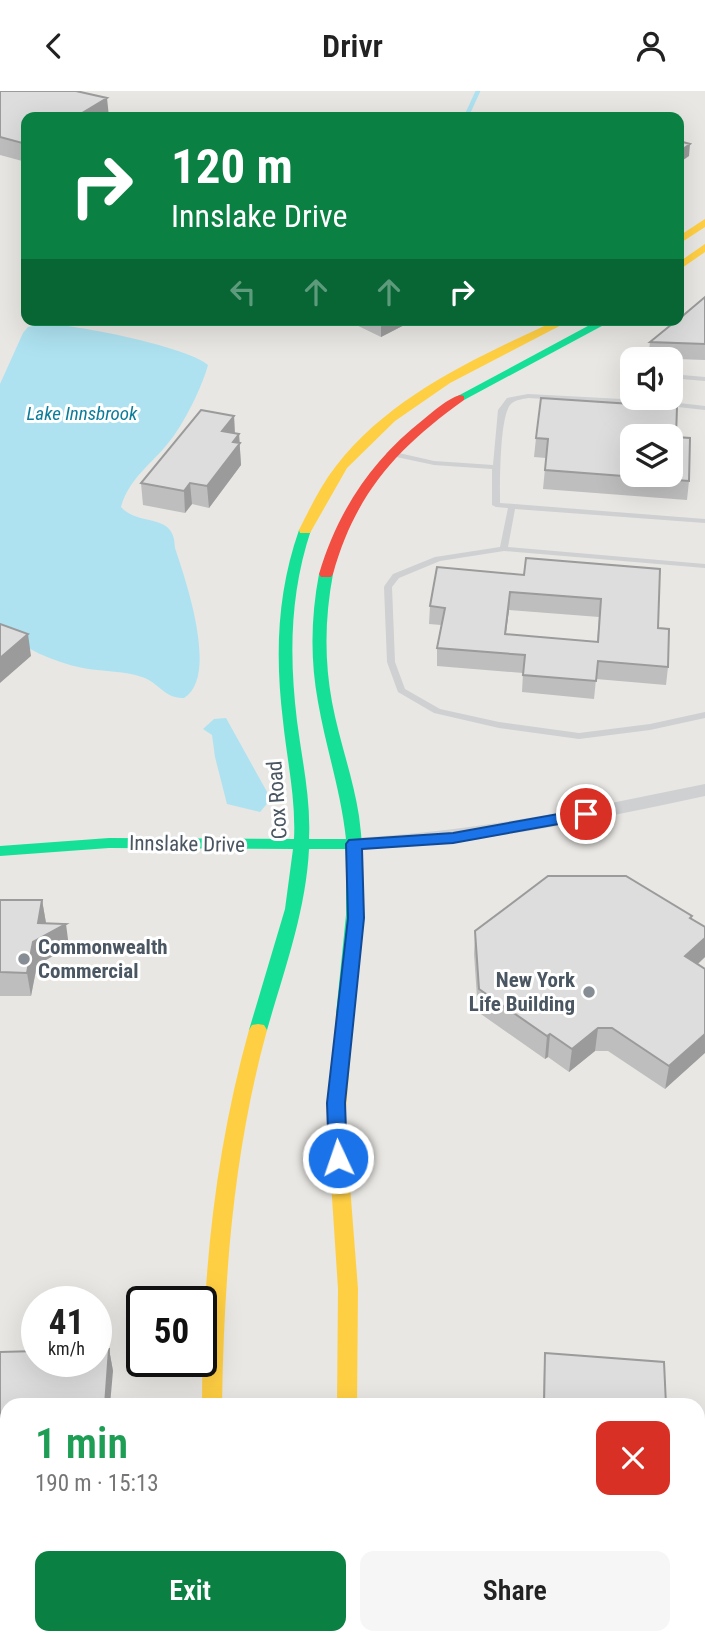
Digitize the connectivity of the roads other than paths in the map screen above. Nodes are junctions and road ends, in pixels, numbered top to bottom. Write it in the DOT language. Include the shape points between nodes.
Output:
graph roads {
  1 [pos="705,222"];
  2 [pos="684,237"];
  3 [pos="705,247"];
  4 [pos="684,263"];
  5 [pos="554,326"];
  6 [pos="596,326"];
  7 [pos="683,377"];
  8 [pos="705,379"];
  9 [pos="620,402"];
  10 [pos="683,406"];
  11 [pos="705,408"];
  12 [pos="390,453"];
  13 [pos="496,467"];
  14 [pos="512,506"];
  15 [pos="705,521"];
  16 [pos="504,549"];
  17 [pos="705,566"];
  18 [pos="705,715"];
  19 [pos="705,790"];
  20 [pos="354,844"];
  21 [pos="302,845"];
  22 [pos="0,851"];
  23 [pos="212,1398"];
  24 [pos="347,1398"];
  1 -- 2 [label="main road"];
  3 -- 4 [label="main road"];
  5 -- 21 [label="main road, Cox Road" via="445,380 399,411 346,461 304,530 285,594 282,629"];
  6 -- 12 [label="main road" via="458,397"];
  7 -- 8 [label="lane"];
  9 -- 13 [label="lane" via="528,395 510,400 502,410"];
  10 -- 11 [label="lane"];
  12 -- 13 [label="lane" via="435,463"];
  12 -- 20 [label="main road" via="365,483 337,534 318,622 323,691 342,765"];
  13 -- 14 [label="lane" via="496,506"];
  14 -- 15 [label="lane"];
  14 -- 16 [label="lane"];
  16 -- 17 [label="lane"];
  16 -- 18 [label="lane" via="438,559 396,576 388,587 388,605 391,662 401,689 437,711 579,736"];
  19 -- 20 [label="street, Innslake Drive" via="497,832"];
  20 -- 21 [label="main road, Innslake Drive"];
  20 -- 24 [label="main road" via="355,944 336,1103 349,1332"];
  21 -- 22 [label="main road, Innslake Drive" via="109,843"];
  21 -- 23 [label="main road, Cox Road" via="287,932 255,1035 225,1178 214,1299"];
}
